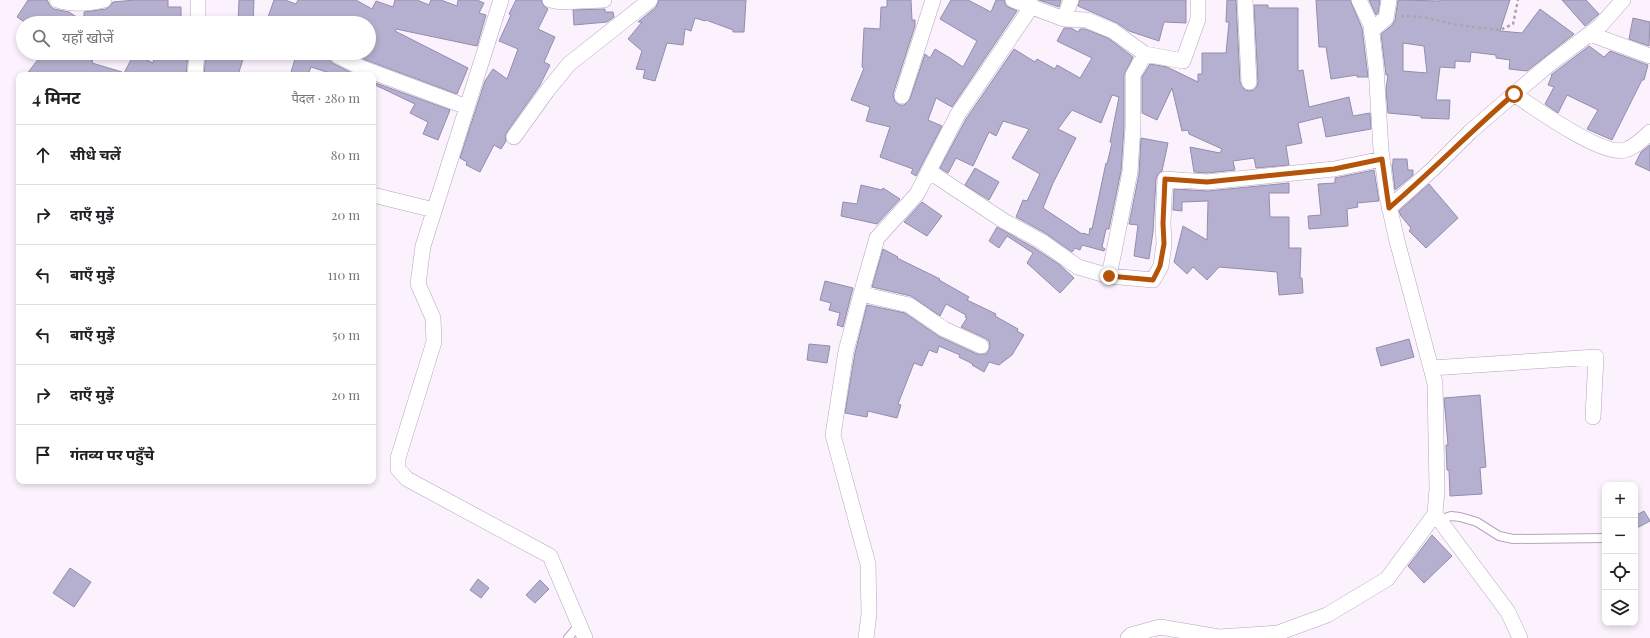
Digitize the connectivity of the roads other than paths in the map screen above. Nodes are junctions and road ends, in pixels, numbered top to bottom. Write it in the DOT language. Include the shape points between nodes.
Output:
graph roads {
  1 [pos="57,0"];
  2 [pos="104,0"];
  3 [pos="198,0"];
  4 [pos="501,0"];
  5 [pos="550,0"];
  6 [pos="604,0"];
  7 [pos="650,0"];
  8 [pos="933,0"];
  9 [pos="1013,0"];
  10 [pos="1071,0"];
  11 [pos="1198,0"];
  12 [pos="1245,0"];
  13 [pos="1359,0"];
  14 [pos="1389,0"];
  15 [pos="1623,0"];
  16 [pos="1032,6"];
  17 [pos="198,16"];
  18 [pos="1064,19"];
  19 [pos="1371,31"];
  20 [pos="1590,34"];
  21 [pos="1145,54"];
  22 [pos="1650,56"];
  23 [pos="196,60"];
  24 [pos="346,60"];
  25 [pos="195,72"];
  26 [pos="373,72"];
  27 [pos="376,73"];
  28 [pos="1249,82"];
  29 [pos="1514,94"];
  30 [pos="902,96"];
  31 [pos="467,107"];
  32 [pos="1650,132"];
  33 [pos="514,137"];
  34 [pos="1382,159"];
  35 [pos="930,172"];
  36 [pos="376,196"];
  37 [pos="1389,208"];
  38 [pos="434,210"];
  39 [pos="1109,276"];
  40 [pos="861,294"];
  41 [pos="981,346"];
  42 [pos="1431,368"];
  43 [pos="1593,417"];
  44 [pos="1437,517"];
  45 [pos="1602,538"];
  46 [pos="582,631"];
  47 [pos="1219,637"];
  48 [pos="568,638"];
  49 [pos="866,638"];
  50 [pos="1128,638"];
  51 [pos="1520,638"];
  1 -- 2 [label="street" via="72,4"];
  3 -- 17 [label="street"];
  4 -- 31 [label="street"];
  5 -- 6 [label="street"];
  7 -- 33 [label="street" via="569,64 546,91"];
  8 -- 30 [label="street"];
  9 -- 16 [label="street"];
  10 -- 18 [label="street"];
  11 -- 21 [label="street" via="1198,19 1183,61"];
  12 -- 28 [label="street"];
  13 -- 19 [label="street" via="1371,25"];
  14 -- 19 [label="street" via="1386,18"];
  15 -- 20 [label="street"];
  16 -- 18 [label="street"];
  16 -- 35 [label="street" via="958,114"];
  18 -- 21 [label="street" via="1087,20 1113,31"];
  19 -- 34 [label="street"];
  20 -- 22 [label="street"];
  20 -- 29 [label="street"];
  21 -- 39 [label="street" via="1133,75 1130,172"];
  23 -- 25 [label="street"];
  24 -- 26 [label="street"];
  27 -- 31 [label="street"];
  29 -- 32 [label="street" via="1557,124 1613,150 1625,150"];
  29 -- 37 [label="street"];
  31 -- 38 [label="street"];
  34 -- 37 [label="street"];
  34 -- 39 [label="street" via="1334,169 1220,181 1165,179 1164,244 1160,266 1153,280"];
  35 -- 39 [label="street" via="1004,221 1042,241 1078,267"];
  35 -- 40 [label="street" via="917,194 877,238"];
  36 -- 38 [label="street"];
  37 -- 42 [label="street"];
  38 -- 46 [label="street" via="422,246 418,284 433,318 434,342 398,458 398,470 407,479 550,556"];
  40 -- 41 [label="street" via="910,305 944,329"];
  40 -- 49 [label="street" via="846,352 833,435 868,564 869,614"];
  42 -- 43 [label="street" via="1596,357"];
  42 -- 44 [label="street" via="1435,383"];
  44 -- 45 [label="lane" via="1460,517 1477,522 1499,536 1512,539"];
  44 -- 47 [label="street" via="1387,579 1327,615 1278,633"];
  44 -- 51 [label="street" via="1508,612"];
  46 -- 48 [label="lane"];
  47 -- 50 [label="street" via="1160,627"];
}
